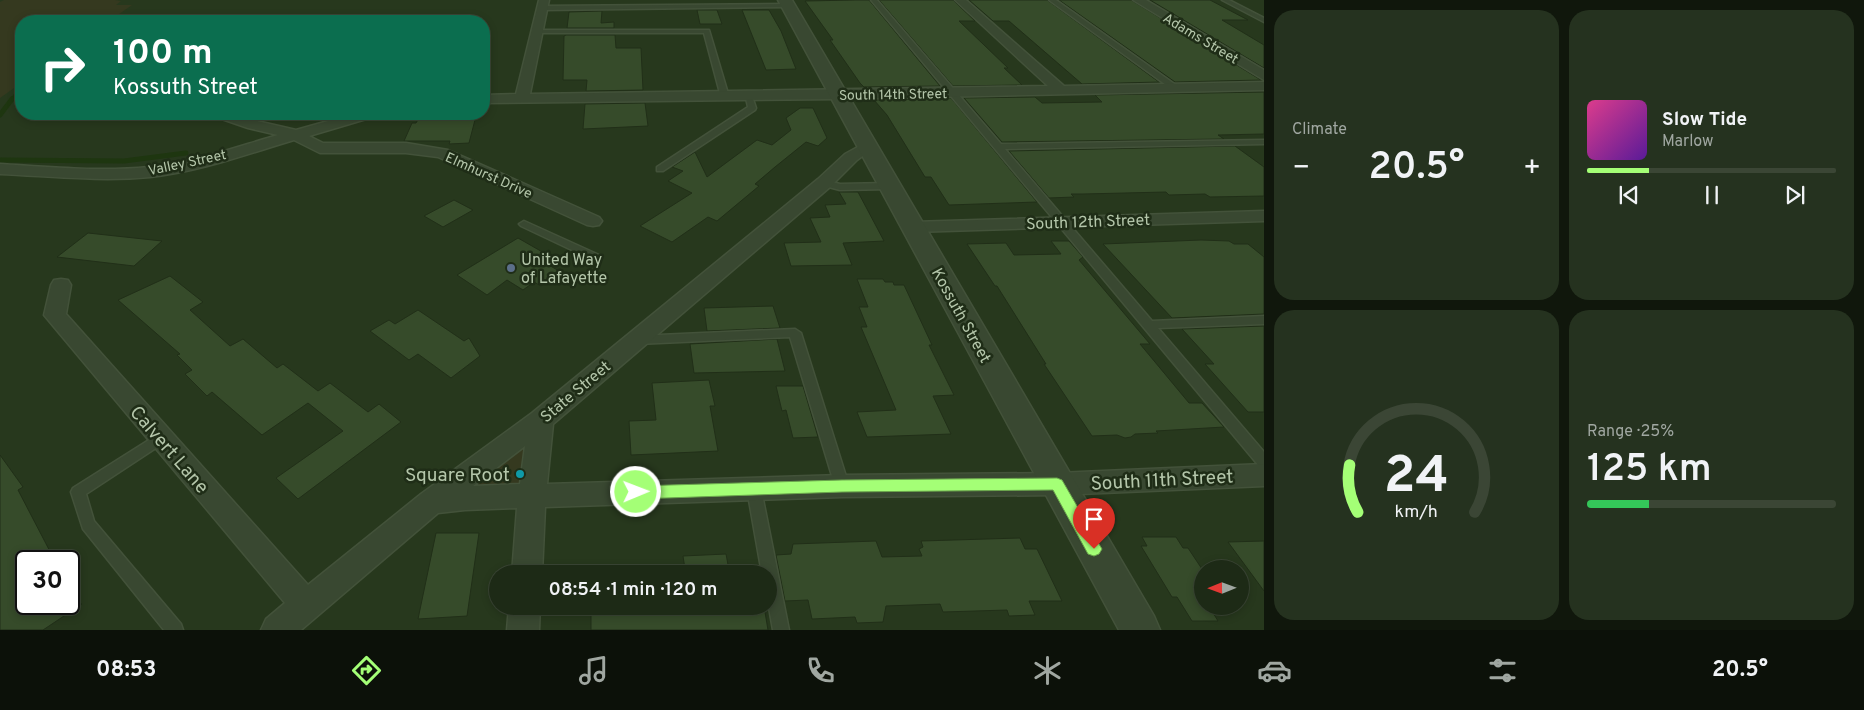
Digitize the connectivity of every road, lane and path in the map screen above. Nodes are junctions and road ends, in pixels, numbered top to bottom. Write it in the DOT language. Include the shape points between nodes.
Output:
graph roads {
  1 [pos="874,0"];
  2 [pos="960,0"];
  3 [pos="1052,0"];
  4 [pos="1138,0"];
  5 [pos="1225,0"];
  6 [pos="786,3"];
  7 [pos="543,4"];
  8 [pos="1264,20"];
  9 [pos="538,32"];
  10 [pos="1264,76"];
  11 [pos="1264,86"];
  12 [pos="1176,88"];
  13 [pos="1061,91"];
  14 [pos="952,93"];
  15 [pos="838,95"];
  16 [pos="725,96"];
  17 [pos="748,96"];
  18 [pos="522,98"];
  19 [pos="490,99"];
  20 [pos="240,120"];
  21 [pos="346,120"];
  22 [pos="295,134"];
  23 [pos="1264,142"];
  24 [pos="867,146"];
  25 [pos="998,147"];
  26 [pos="0,169"];
  27 [pos="660,169"];
  28 [pos="824,183"];
  29 [pos="890,186"];
  30 [pos="1264,216"];
  31 [pos="593,221"];
  32 [pos="1061,222"];
  33 [pos="524,224"];
  34 [pos="913,227"];
  35 [pos="595,257"];
  36 [pos="61,285"];
  37 [pos="1264,320"];
  38 [pos="1148,325"];
  39 [pos="636,340"];
  40 [pos="541,420"];
  41 [pos="160,438"];
  42 [pos="1264,462"];
  43 [pos="1264,475"];
  44 [pos="1057,484"];
  45 [pos="842,486"];
  46 [pos="754,490"];
  47 [pos="532,496"];
  48 [pos="431,502"];
  49 [pos="528,565"];
  50 [pos="306,605"];
  51 [pos="524,615"];
  52 [pos="176,630"];
  53 [pos="277,630"];
  54 [pos="523,630"];
  55 [pos="780,630"];
  56 [pos="1140,630"];
  1 -- 14 [label="lane"];
  2 -- 13 [label="street"];
  3 -- 12 [label="lane"];
  4 -- 10 [label="street, Adams Street"];
  5 -- 8 [label="lane"];
  6 -- 7 [label="lane"];
  6 -- 15 [label="street, Kossuth Street"];
  7 -- 9 [label="street"];
  9 -- 16 [label="lane" via="707,31"];
  9 -- 18 [label="street"];
  11 -- 12 [label="street, South 14th Street"];
  12 -- 13 [label="street, South 14th Street"];
  13 -- 14 [label="street, South 14th Street"];
  14 -- 15 [label="street, South 14th Street"];
  14 -- 25 [label="lane"];
  15 -- 17 [label="street, South 14th Street"];
  15 -- 24 [label="street, Kossuth Street"];
  16 -- 17 [label="street, South 14th Street"];
  16 -- 18 [label="street, South 14th Street"];
  17 -- 27 [label="lane" via="752,108"];
  18 -- 19 [label="street"];
  20 -- 22 [label="street"];
  21 -- 22 [label="street, Valley Street"];
  22 -- 26 [label="street, Valley Street" via="201,162 150,172 100,174"];
  22 -- 31 [label="street, Elmhurst Drive" via="320,148 406,148 442,153"];
  23 -- 25 [label="lane"];
  24 -- 28 [label="street, State Street"];
  24 -- 29 [label="street, Kossuth Street"];
  25 -- 32 [label="lane"];
  28 -- 29 [label="lane" via="840,187"];
  28 -- 39 [label="street, State Street"];
  29 -- 34 [label="street, Kossuth Street"];
  30 -- 32 [label="street, South 12th Street"];
  32 -- 34 [label="street, South 12th Street"];
  32 -- 38 [label="lane"];
  33 -- 35 [label="lane"];
  34 -- 44 [label="street, Kossuth Street"];
  36 -- 41 [label="street, Calvert Lane" via="55,315"];
  37 -- 38 [label="lane"];
  38 -- 42 [label="lane"];
  39 -- 40 [label="street, State Street"];
  39 -- 45 [label="lane" via="795,333"];
  40 -- 47 [label="street"];
  40 -- 48 [label="street, State Street"];
  41 -- 50 [label="street, Calvert Lane"];
  41 -- 52 [label="lane" via="78,492 88,524"];
  43 -- 44 [label="street, South 11th Street"];
  44 -- 45 [label="street, South 11th Street"];
  44 -- 56 [label="street, Kossuth Street"];
  45 -- 46 [label="street, South 11th Street"];
  46 -- 47 [label="street, South 11th Street"];
  46 -- 55 [label="lane"];
  47 -- 48 [label="street, South 11th Street"];
  47 -- 49 [label="street"];
  48 -- 50 [label="street, State Street"];
  50 -- 53 [label="street, State Street"];
  51 -- 54 [label="street"];
}
